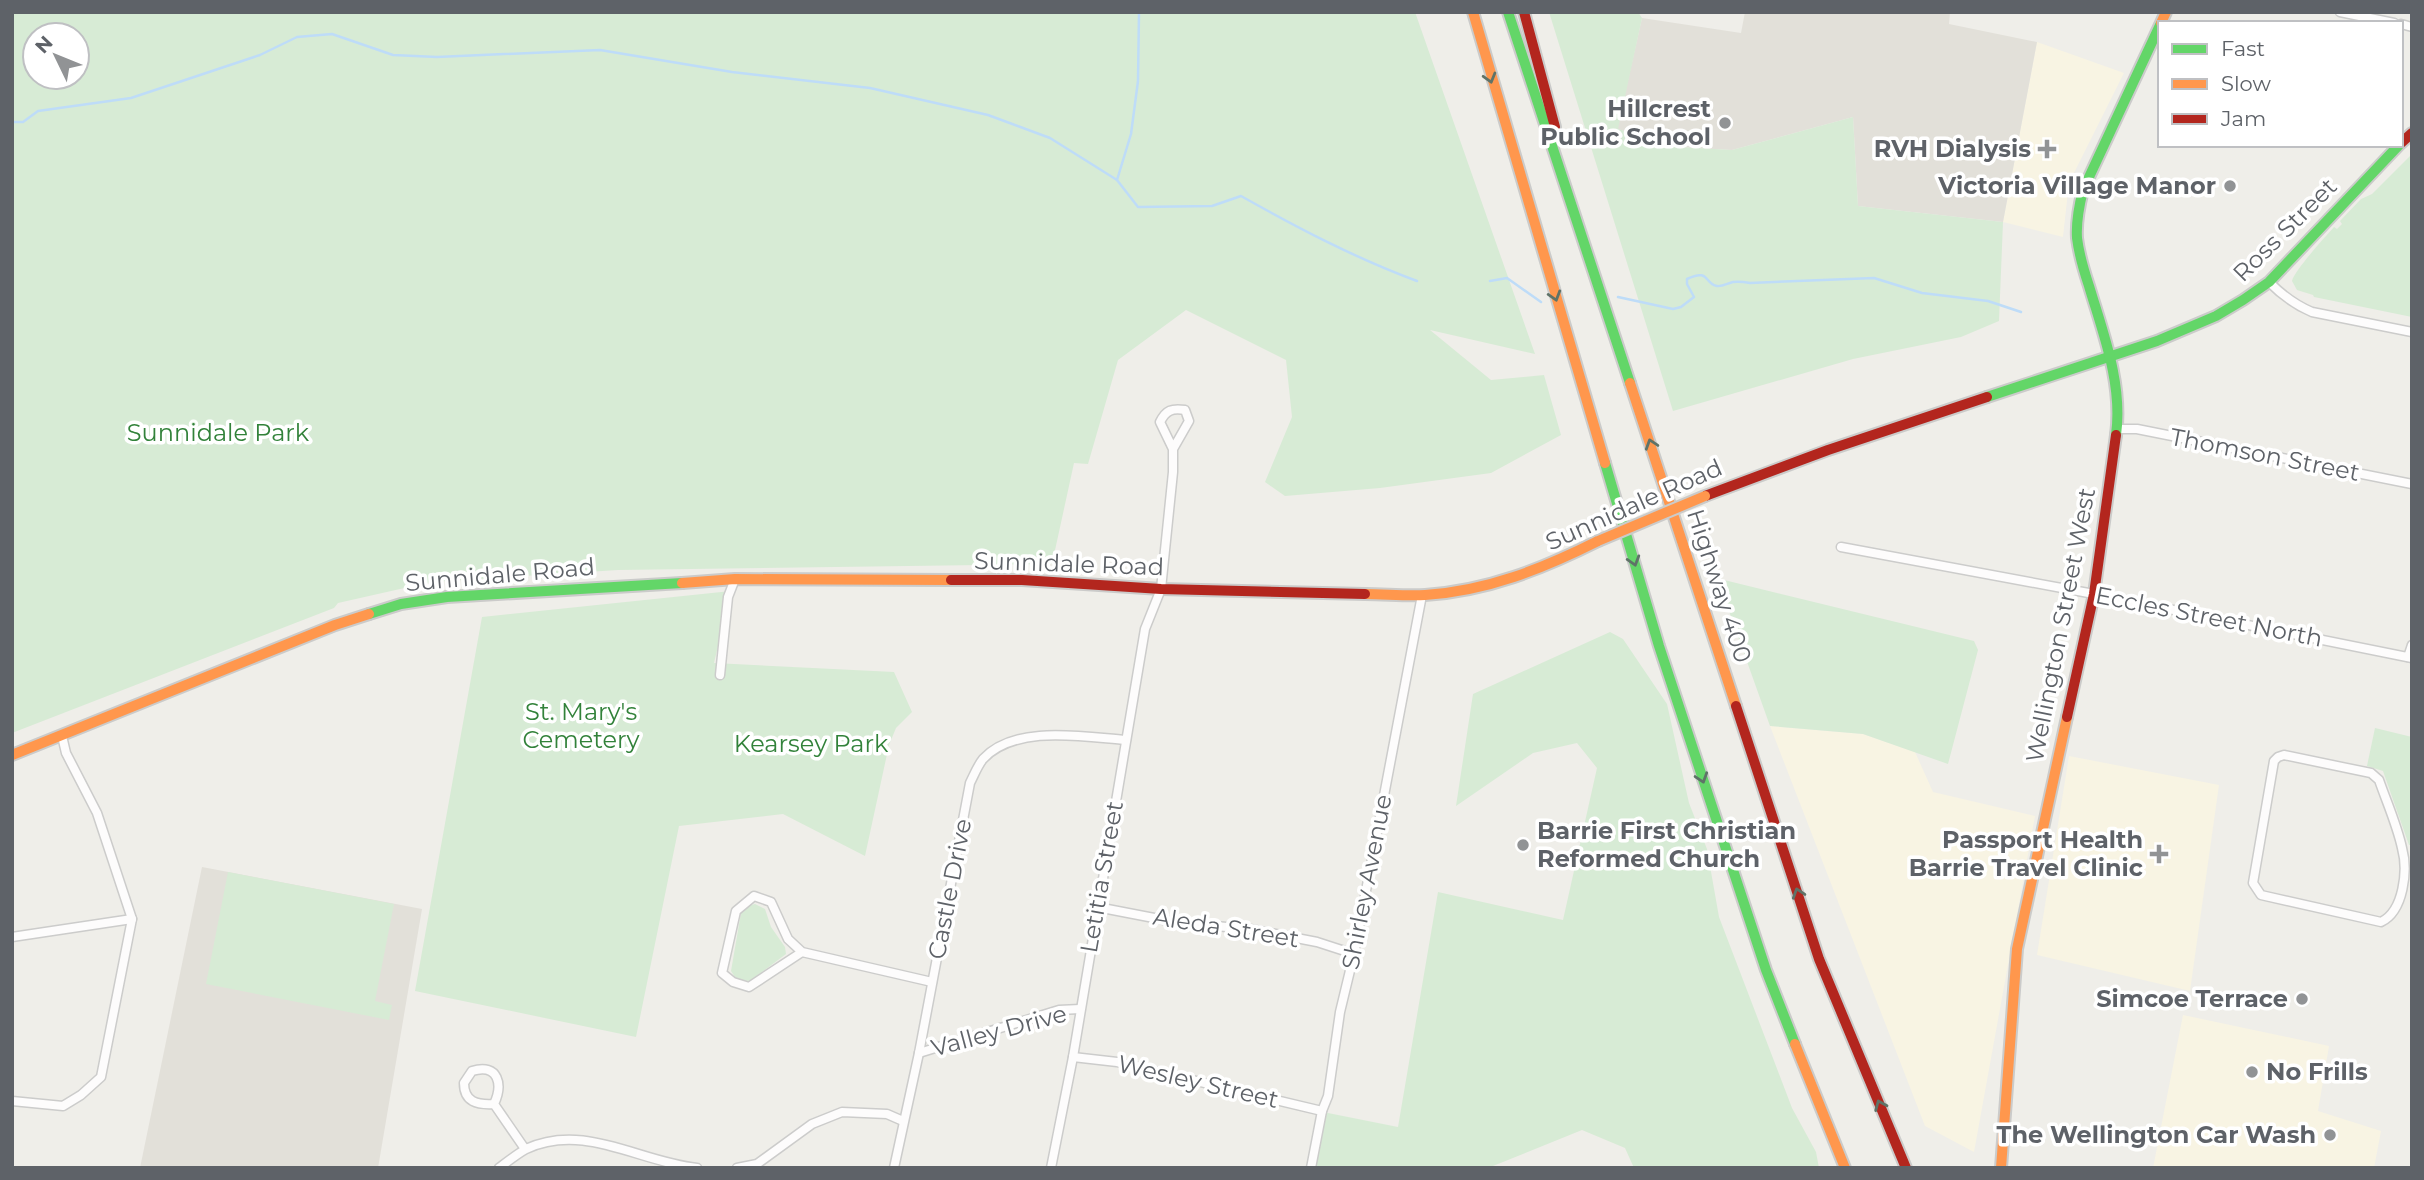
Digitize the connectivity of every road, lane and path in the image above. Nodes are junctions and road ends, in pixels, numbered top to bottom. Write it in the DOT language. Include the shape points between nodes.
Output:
graph roads {
  1 [pos="1473,12"];
  2 [pos="1508,12"];
  3 [pos="1524,12"];
  4 [pos="2340,12"];
  5 [pos="2384,21"];
  6 [pos="2158,28"];
  7 [pos="2397,147"];
  8 [pos="1575,217"];
  9 [pos="2269,282"];
  10 [pos="2412,332"];
  11 [pos="2110,356"];
  12 [pos="2117,429"];
  13 [pos="1173,449"];
  14 [pos="2412,484"];
  15 [pos="1841,547"];
  16 [pos="735,579"];
  17 [pos="1161,589"];
  18 [pos="2094,594"];
  19 [pos="1422,596"];
  20 [pos="2412,645"];
  21 [pos="2410,657"];
  22 [pos="720,675"];
  23 [pos="62,736"];
  24 [pos="1126,740"];
  25 [pos="12,755"];
  26 [pos="2402,893"];
  27 [pos="2412,895"];
  28 [pos="1097,907"];
  29 [pos="132,919"];
  30 [pos="12,937"];
  31 [pos="802,952"];
  32 [pos="1354,954"];
  33 [pos="932,982"];
  34 [pos="1080,1009"];
  35 [pos="919,1053"];
  36 [pos="1073,1057"];
  37 [pos="12,1101"];
  38 [pos="494,1104"];
  39 [pos="1322,1111"];
  40 [pos="902,1121"];
  41 [pos="526,1149"];
  42 [pos="499,1168"];
  43 [pos="697,1168"];
  44 [pos="737,1168"];
  45 [pos="894,1168"];
  46 [pos="1051,1168"];
  47 [pos="1311,1168"];
  48 [pos="1846,1168"];
  49 [pos="1906,1168"];
  50 [pos="2001,1168"];
  1 -- 48 [label="main road, one-way" via="1659,646 1766,970"];
  2 -- 8 [label="main road, Highway 400"];
  3 -- 8 [label="main road"];
  4 -- 5 [label="street"];
  6 -- 11 [label="main road, Wellington Street West" via="2083,190 2078,212 2082,266"];
  7 -- 9 [label="main road, Ross Street"];
  49 -- 8 [label="main road, Highway 400, one-way" via="1819,959"];
  9 -- 10 [label="street" via="2312,312"];
  9 -- 11 [label="main road, Ross Street" via="2220,314"];
  11 -- 12 [label="main road, Wellington Street West"];
  11 -- 19 [label="main road, Sunnidale Road, bridge" via="1779,466 1505,583"];
  12 -- 14 [label="street, Thomson Street" via="2137,429"];
  12 -- 18 [label="main road, Wellington Street West"];
  13 -- 13 [label="street" via="1189,422 1185,410 1175,408 1164,412 1160,422"];
  13 -- 17 [label="street, Letitia Street"];
  15 -- 18 [label="street, Eccles Street North"];
  16 -- 17 [label="main road, Sunnidale Road" via="1022,580"];
  16 -- 22 [label="street" via="728,597"];
  16 -- 23 [label="main road, Sunnidale Road" via="447,597 401,604 335,625"];
  17 -- 19 [label="main road, Sunnidale Road"];
  17 -- 24 [label="street, Letitia Street" via="1145,629"];
  18 -- 21 [label="street, Eccles Street North"];
  18 -- 50 [label="main road, Wellington Street West" via="2017,949"];
  19 -- 32 [label="street, Shirley Avenue"];
  20 -- 21 [label="street"];
  23 -- 25 [label="main road, Sunnidale Road"];
  23 -- 29 [label="street" via="97,813"];
  24 -- 28 [label="street, Letitia Street"];
  24 -- 33 [label="street, Castle Drive" via="1025,737 1002,743 982,759 970,783"];
  26 -- 26 [label="street" via="2403,850 2379,780 2278,757 2255,890 2381,922 2395,911"];
  26 -- 27 [label="street"];
  28 -- 32 [label="street, Aleda Street" via="1180,923 1250,929"];
  28 -- 34 [label="street, Letitia Street"];
  29 -- 30 [label="street"];
  29 -- 37 [label="street" via="101,1077 63,1106"];
  31 -- 31 [label="street" via="788,939 771,902 754,897 736,911 722,973 748,987"];
  31 -- 33 [label="street"];
  32 -- 39 [label="street, Shirley Avenue"];
  33 -- 35 [label="street, Castle Drive"];
  34 -- 35 [label="street, Valley Drive" via="1059,1010"];
  34 -- 36 [label="street, Letitia Street"];
  35 -- 40 [label="street, Castle Drive"];
  36 -- 39 [label="street, Wesley Street" via="1117,1062"];
  36 -- 46 [label="street, Letitia Street"];
  38 -- 38 [label="street" via="499,1081 487,1069 472,1071 464,1083 467,1097 480,1104"];
  38 -- 41 [label="street"];
  39 -- 47 [label="street, Shirley Avenue"];
  40 -- 44 [label="street" via="887,1114 842,1112 812,1124 757,1164"];
  40 -- 45 [label="street, Castle Drive"];
  41 -- 42 [label="street"];
  41 -- 43 [label="street" via="560,1138 591,1141"];
}
